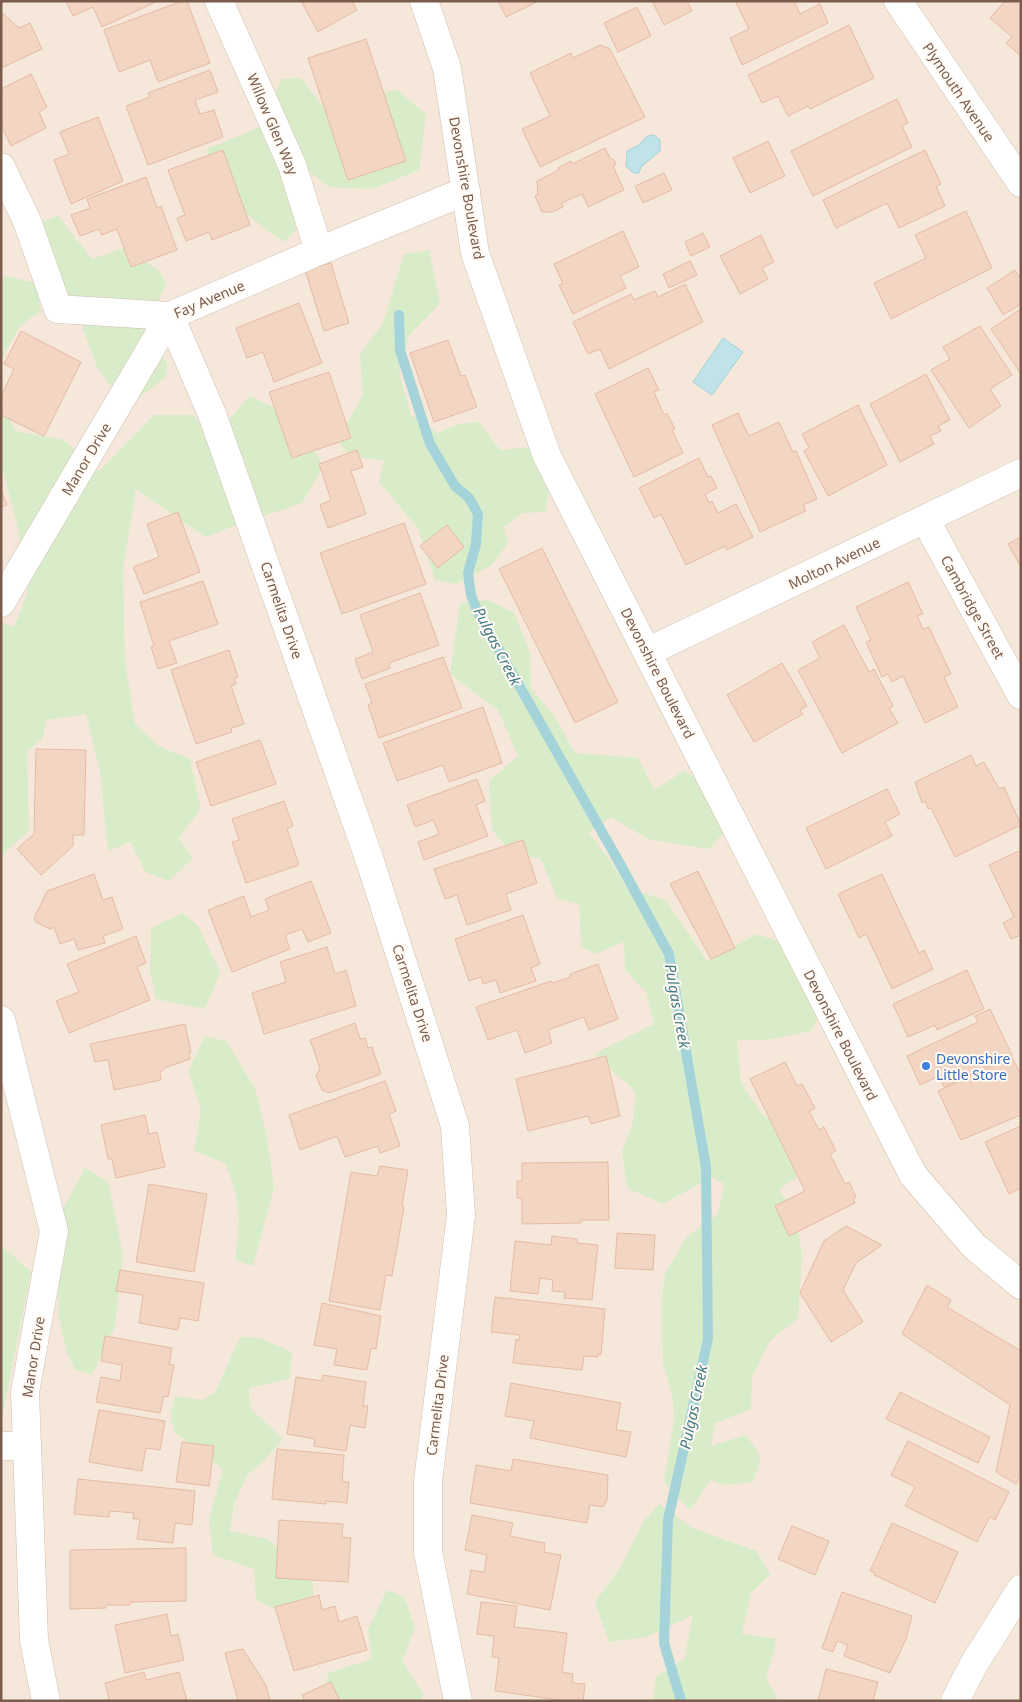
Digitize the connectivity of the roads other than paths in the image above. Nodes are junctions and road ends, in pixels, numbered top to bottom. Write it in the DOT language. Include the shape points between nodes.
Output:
graph roads {
  1 [pos="219,1"];
  2 [pos="424,1"];
  3 [pos="898,1"];
  4 [pos="1,167"];
  5 [pos="1021,183"];
  6 [pos="466,191"];
  7 [pos="319,251"];
  8 [pos="170,316"];
  9 [pos="1021,473"];
  10 [pos="925,519"];
  11 [pos="1,603"];
  12 [pos="647,652"];
  13 [pos="1021,695"];
  14 [pos="1,1020"];
  15 [pos="1021,1285"];
  16 [pos="14,1446"];
  17 [pos="1021,1589"];
  18 [pos="46,1701"];
  19 [pos="458,1701"];
  20 [pos="955,1701"];
  1 -- 7 [label="street, Willow Glen Way" via="292,165"];
  2 -- 6 [label="street, Devonshire Boulevard" via="447,68"];
  3 -- 5 [label="street, Plymouth Avenue"];
  4 -- 8 [label="street, Fay Avenue" via="27,221 58,310"];
  6 -- 7 [label="street, Fay Avenue"];
  6 -- 12 [label="street, Devonshire Boulevard" via="475,253 547,456"];
  7 -- 8 [label="street, Fay Avenue"];
  8 -- 11 [label="street, Manor Drive"];
  8 -- 19 [label="street, Carmelita Drive" via="212,414 364,842 455,1126 461,1215 428,1481 428,1552"];
  9 -- 10 [label="street, Molton Avenue"];
  10 -- 12 [label="street, Molton Avenue"];
  10 -- 13 [label="street, Cambridge Street"];
  12 -- 15 [label="street, Devonshire Boulevard" via="913,1175 974,1246"];
  14 -- 16 [label="street, Manor Drive" via="54,1230"];
  16 -- 18 [label="street, Manor Drive" via="34,1640"];
  17 -- 20 [label="street"];
}
